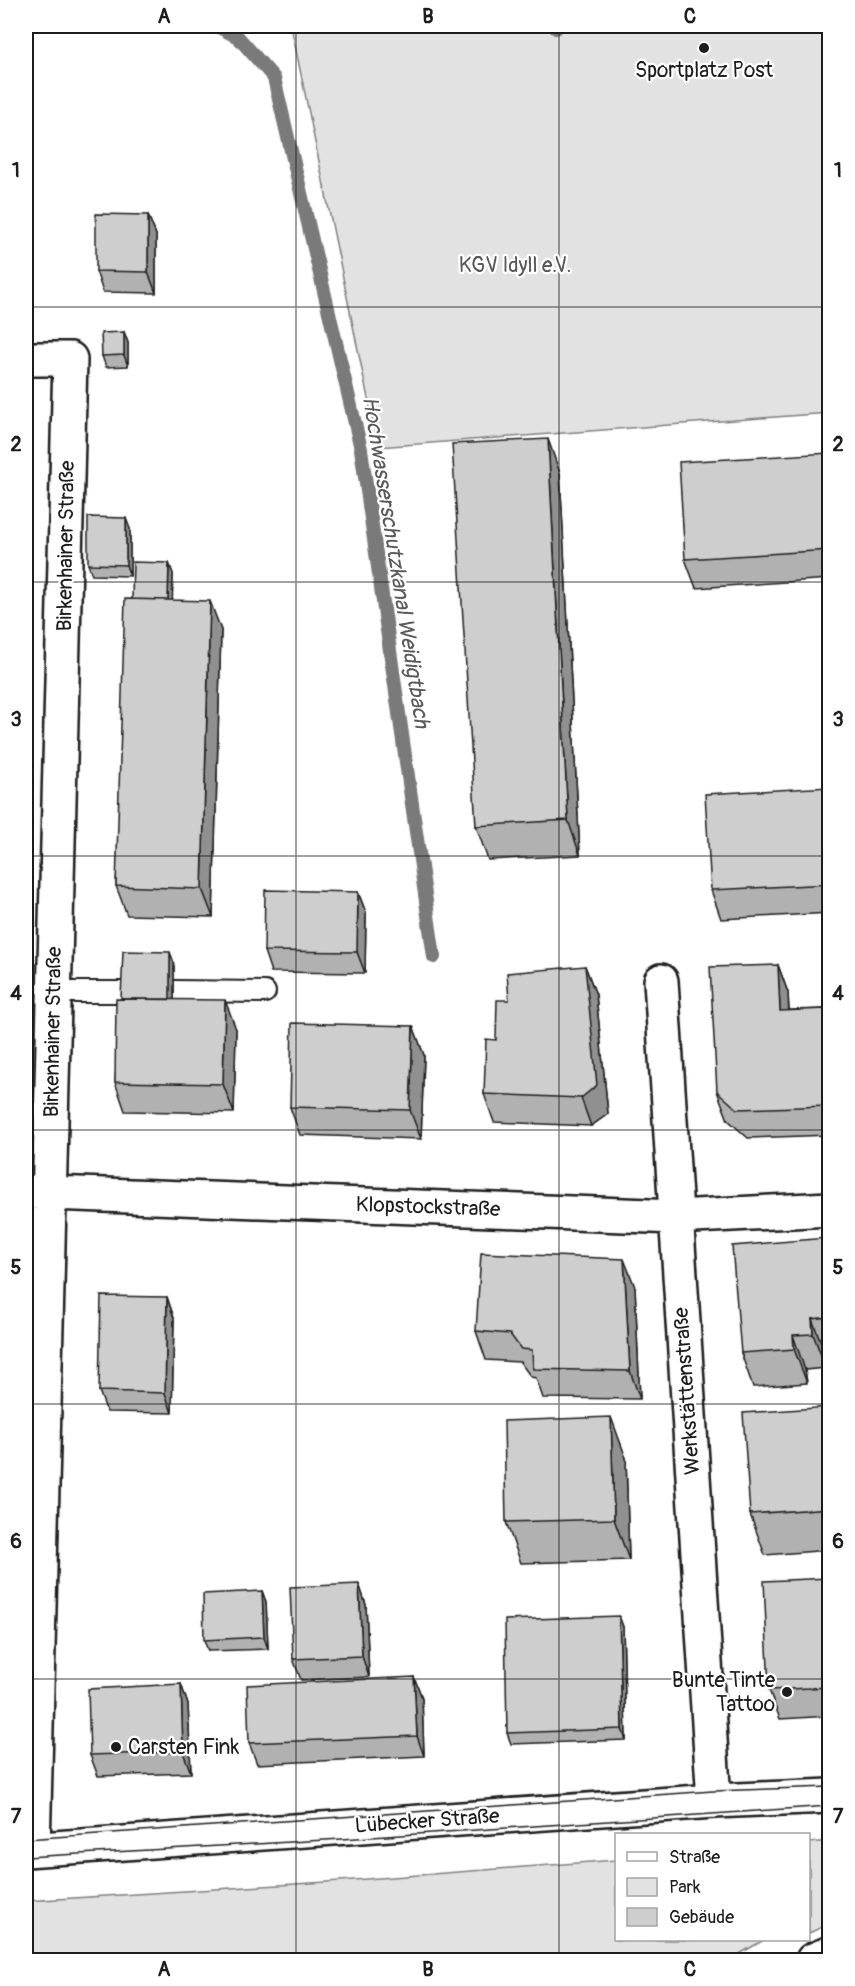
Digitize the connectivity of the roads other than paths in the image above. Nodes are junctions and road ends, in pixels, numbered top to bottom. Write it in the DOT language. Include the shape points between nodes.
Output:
graph roads {
  1 [pos="26,359"];
  2 [pos="661,981"];
  3 [pos="174,991"];
  4 [pos="55,992"];
  5 [pos="125,992"];
  6 [pos="265,992"];
  7 [pos="37,1193"];
  8 [pos="830,1209"];
  9 [pos="676,1217"];
  10 [pos="830,1796"];
  11 [pos="714,1801"];
  12 [pos="29,1849"];
  13 [pos="830,1953"];
  14 [pos="813,1960"];
  1 -- 4 [label="street, Birkenhainer Straße" via="70,359"];
  2 -- 9 [label="street, Werkstättenstraße"];
  3 -- 6 [label="lane"];
  4 -- 5 [label="lane"];
  4 -- 7 [label="street, Birkenhainer Straße"];
  7 -- 9 [label="street, Klopstockstraße"];
  7 -- 12 [label="street, Birkenhainer Straße"];
  8 -- 9 [label="street, Klopstockstraße"];
  9 -- 11 [label="street, Werkstättenstraße"];
  10 -- 11 [label="street, Lübecker Straße"];
  11 -- 12 [label="street, Lübecker Straße"];
  13 -- 14 [label="street"];
}
